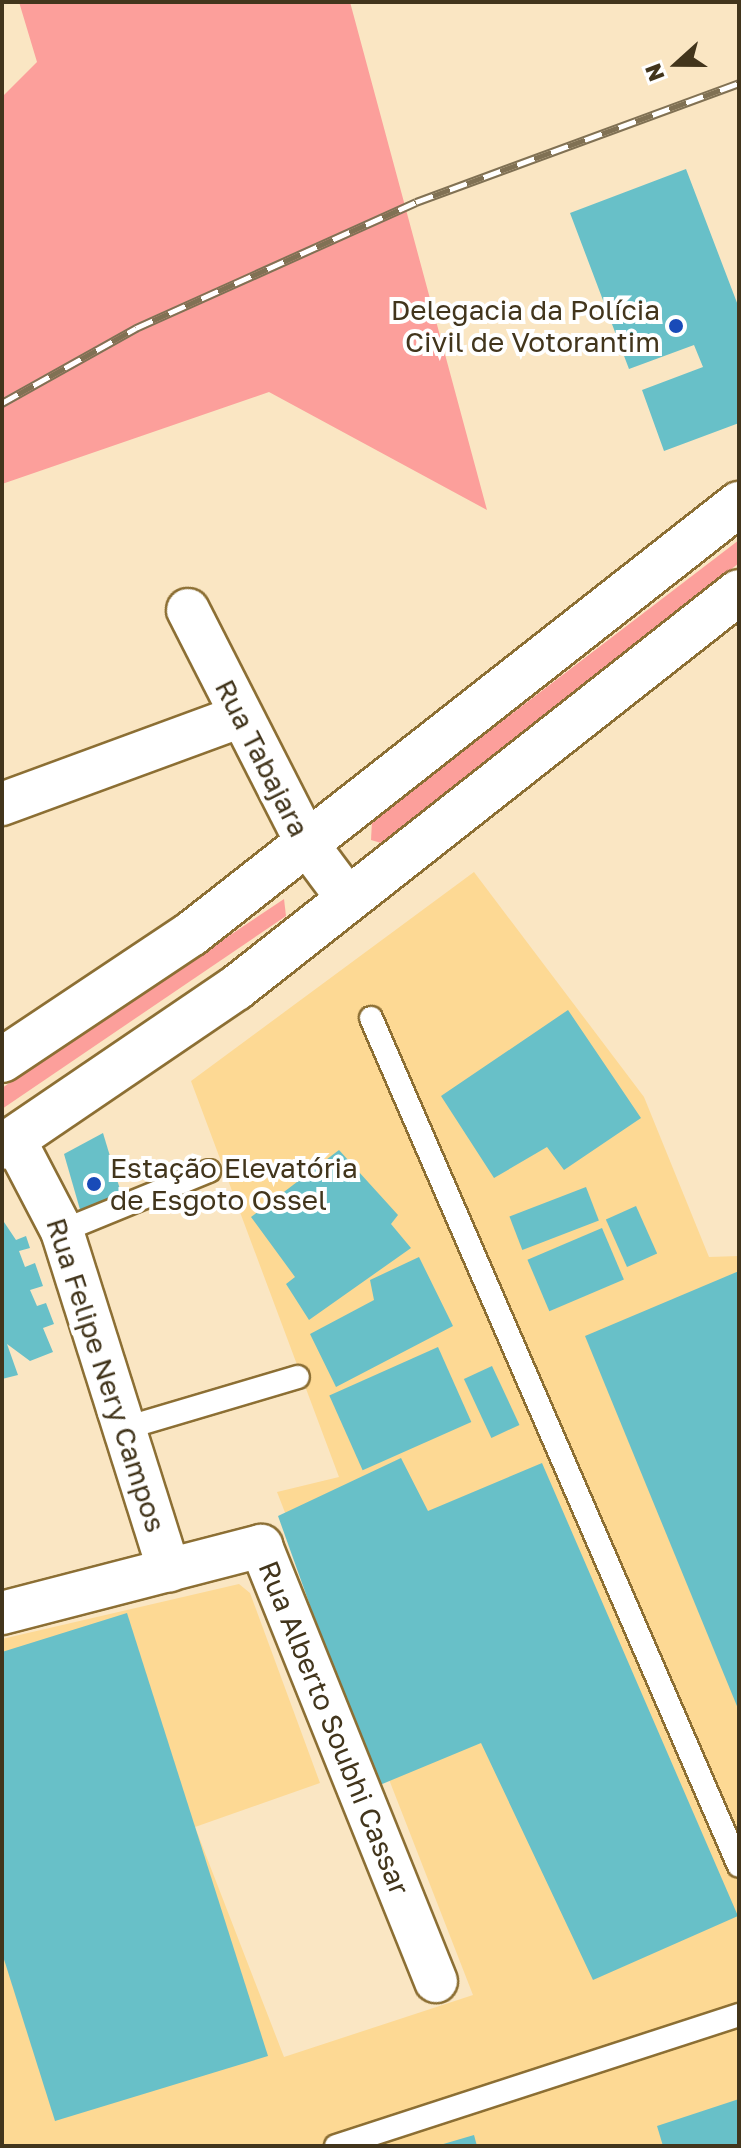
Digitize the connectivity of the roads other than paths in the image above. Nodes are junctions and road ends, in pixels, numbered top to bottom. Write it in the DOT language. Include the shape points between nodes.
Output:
graph roads {
  1 [pos="739,504"];
  2 [pos="739,592"];
  3 [pos="188,610"];
  4 [pos="239,717"];
  5 [pos="2,804"];
  6 [pos="307,844"];
  7 [pos="348,899"];
  8 [pos="371,1018"];
  9 [pos="2,1060"];
  10 [pos="8,1143"];
  11 [pos="209,1171"];
  12 [pos="62,1231"];
  13 [pos="298,1377"];
  14 [pos="129,1427"];
  15 [pos="169,1571"];
  16 [pos="2,1613"];
  17 [pos="739,1866"];
  18 [pos="436,1981"];
  19 [pos="739,2015"];
  20 [pos="336,2146"];
  1 -- 6 [label="main road"];
  2 -- 7 [label="main road"];
  3 -- 4 [label="street, Rua Tabajara"];
  4 -- 5 [label="street"];
  4 -- 6 [label="street, Rua Tabajara"];
  6 -- 7 [label="street, Rua Tabajara"];
  6 -- 9 [label="main road" via="191,934"];
  7 -- 10 [label="main road" via="236,988"];
  8 -- 17 [label="lane"];
  10 -- 12 [label="street, Rua Felipe Nery Campos"];
  11 -- 12 [label="lane"];
  12 -- 14 [label="street, Rua Felipe Nery Campos"];
  13 -- 14 [label="lane"];
  14 -- 15 [label="street, Rua Felipe Nery Campos"];
  15 -- 16 [label="street, Rua Alberto Soubhi Cassar"];
  15 -- 18 [label="street, Rua Alberto Soubhi Cassar" via="261,1546"];
  19 -- 20 [label="lane"];
}
